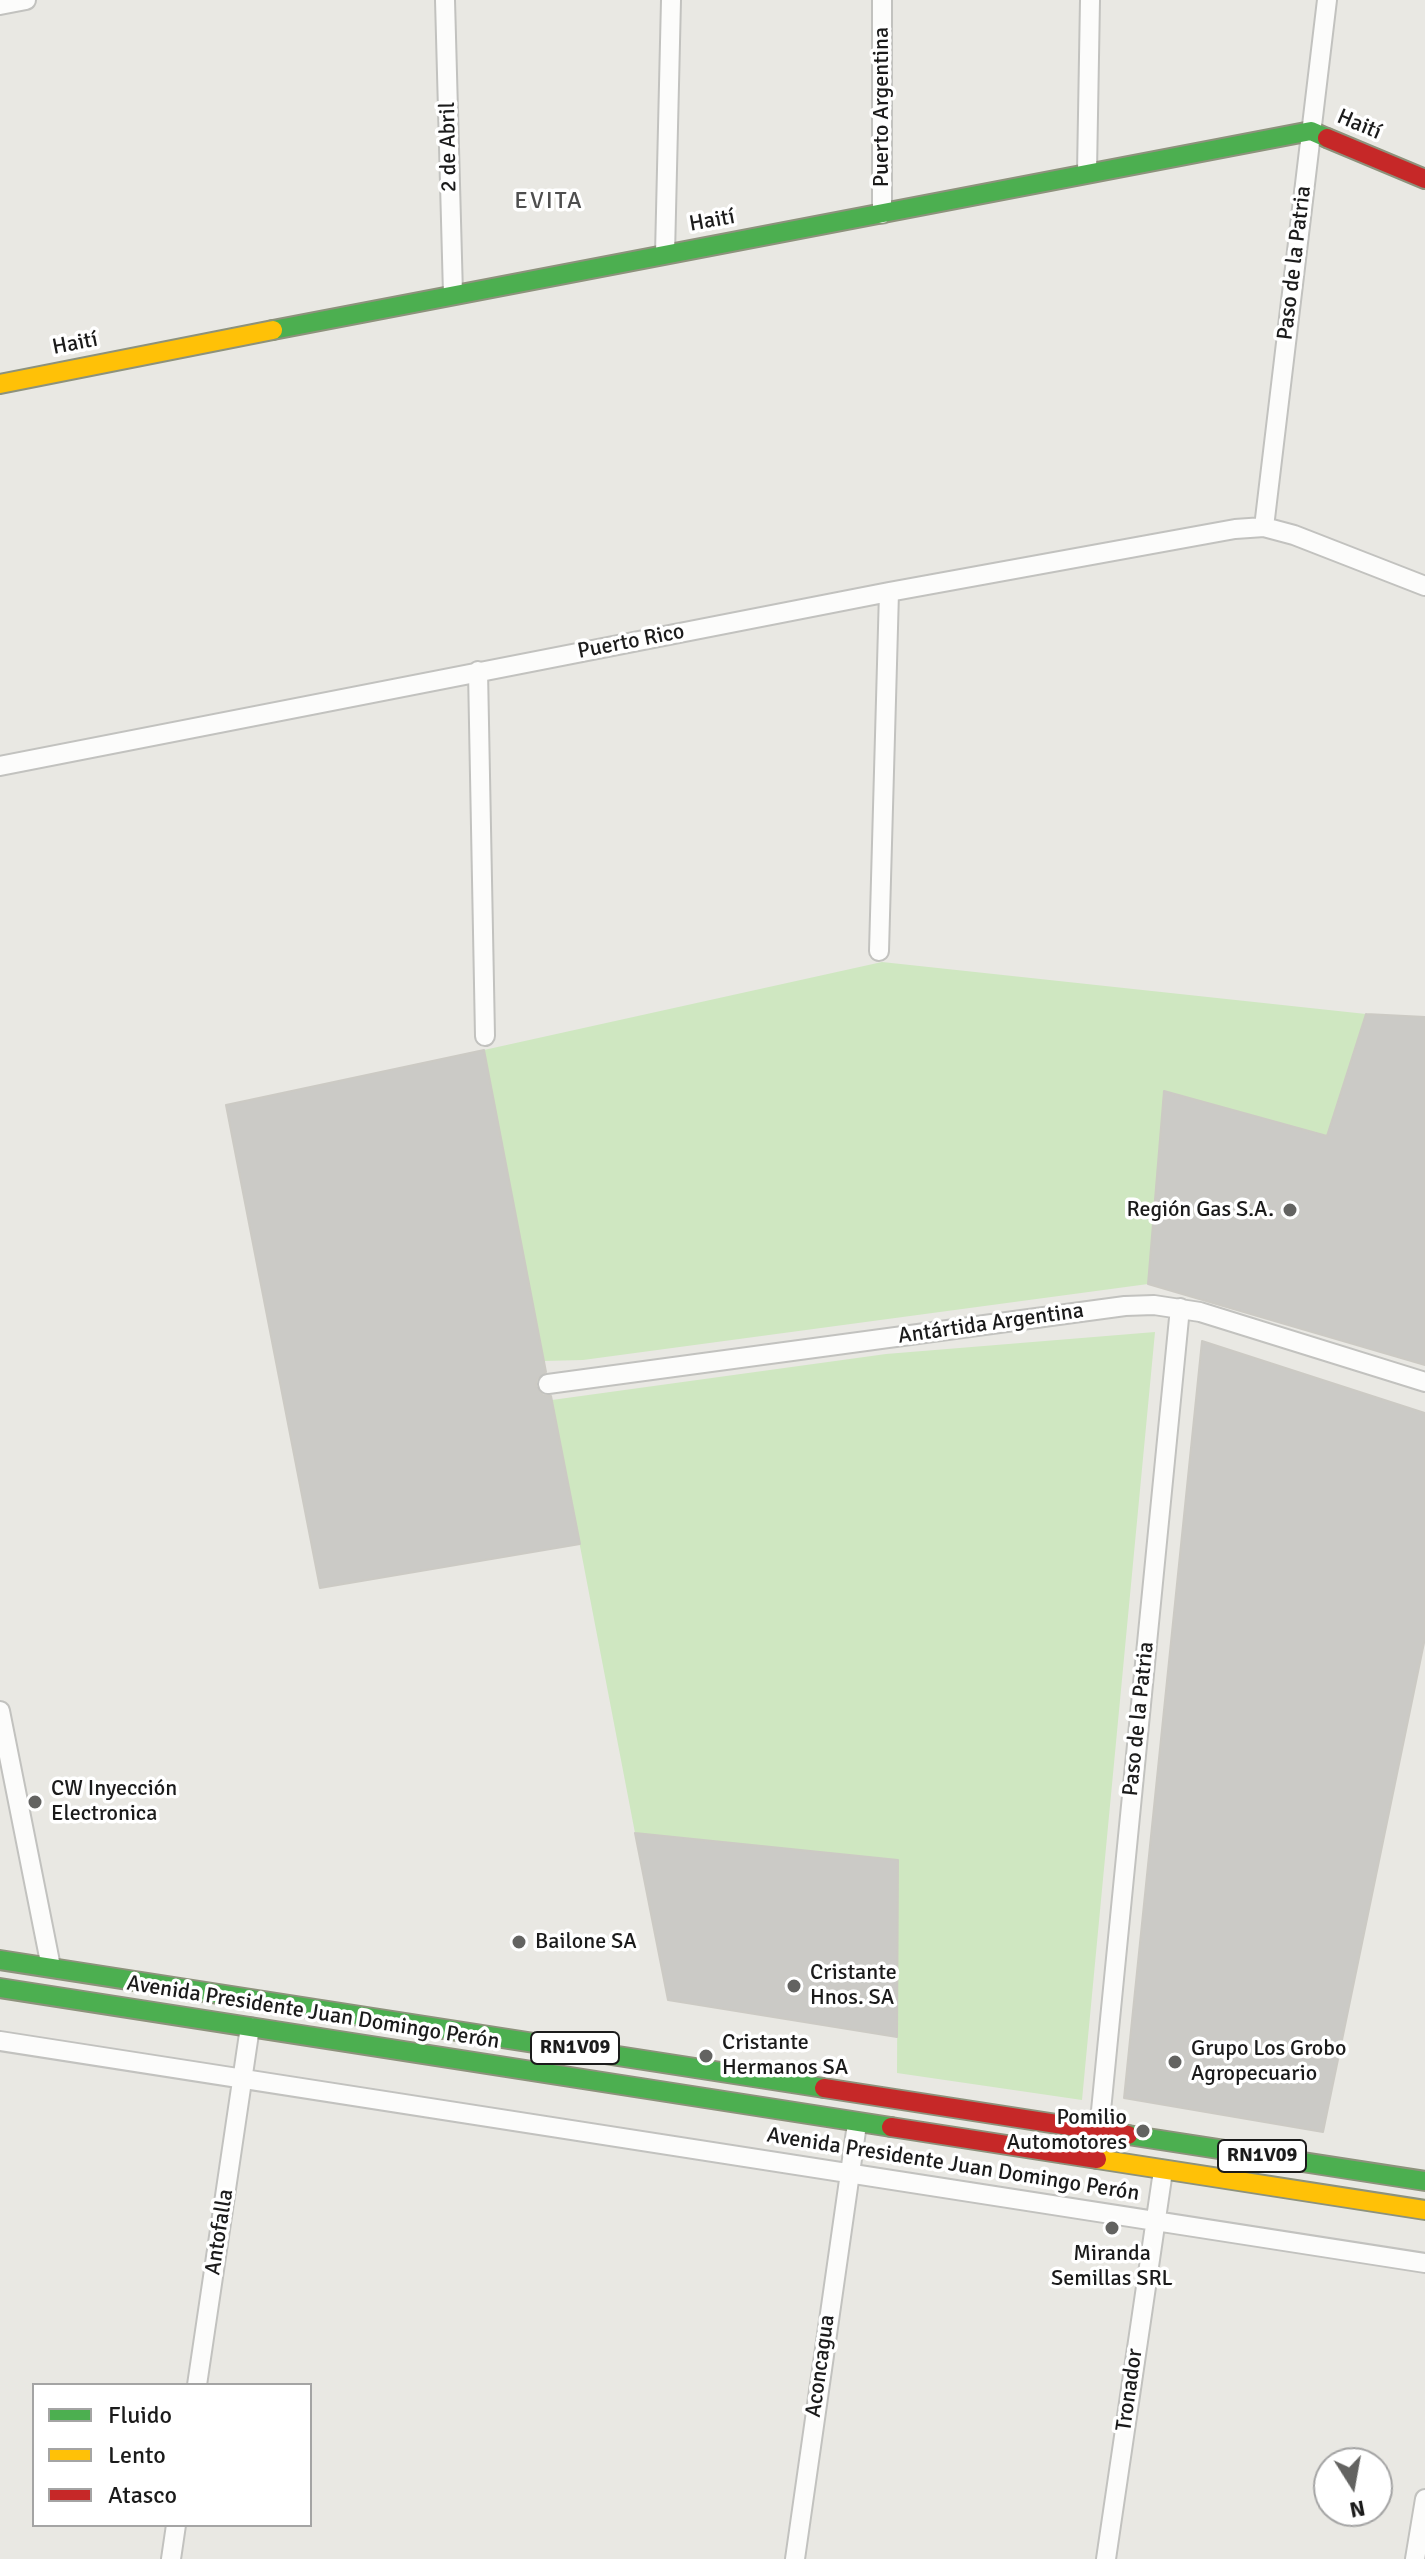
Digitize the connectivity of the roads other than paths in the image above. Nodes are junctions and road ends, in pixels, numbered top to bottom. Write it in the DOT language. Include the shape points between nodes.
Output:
graph roads {
  1 [pos="22,0"];
  2 [pos="445,0"];
  3 [pos="671,0"];
  4 [pos="882,0"];
  5 [pos="1090,0"];
  6 [pos="1327,0"];
  7 [pos="0,5"];
  8 [pos="1311,131"];
  9 [pos="1087,172"];
  10 [pos="1425,179"];
  11 [pos="882,214"];
  12 [pos="665,254"];
  13 [pos="453,294"];
  14 [pos="0,384"];
  15 [pos="1264,527"];
  16 [pos="1425,586"];
  17 [pos="889,592"];
  18 [pos="478,671"];
  19 [pos="0,766"];
  20 [pos="879,951"];
  21 [pos="485,1036"];
  22 [pos="1180,1308"];
  23 [pos="1425,1382"];
  24 [pos="548,1384"];
  25 [pos="0,1711"];
  26 [pos="0,1960"];
  27 [pos="51,1967"];
  28 [pos="0,1988"];
  29 [pos="250,2027"];
  30 [pos="0,2041"];
  31 [pos="243,2079"];
  32 [pos="857,2124"];
  33 [pos="1099,2131"];
  34 [pos="1163,2171"];
  35 [pos="848,2173"];
  36 [pos="1425,2181"];
  37 [pos="1425,2210"];
  38 [pos="1155,2221"];
  39 [pos="1425,2263"];
  40 [pos="197,2383"];
  41 [pos="1425,2499"];
  42 [pos="176,2527"];
  43 [pos="171,2559"];
  44 [pos="795,2559"];
  45 [pos="1106,2559"];
  46 [pos="1415,2559"];
  1 -- 7 [label="street"];
  2 -- 13 [label="street, 2 de Abril"];
  3 -- 12 [label="street"];
  4 -- 11 [label="street, Puerto Argentina"];
  5 -- 9 [label="street"];
  6 -- 8 [label="street, Paso de la Patria"];
  8 -- 9 [label="main road, Haití"];
  8 -- 10 [label="main road, Haití"];
  8 -- 15 [label="street, Paso de la Patria"];
  9 -- 11 [label="main road, Haití"];
  11 -- 12 [label="main road, Haití"];
  12 -- 13 [label="main road, Haití"];
  13 -- 14 [label="main road, Haití"];
  15 -- 16 [label="street"];
  15 -- 17 [label="street, Puerto Rico"];
  17 -- 18 [label="street, Puerto Rico"];
  17 -- 20 [label="street"];
  18 -- 19 [label="street, Puerto Rico"];
  18 -- 21 [label="street"];
  22 -- 23 [label="street, Antártida Argentina"];
  22 -- 24 [label="street, Antártida Argentina" via="1125,1306"];
  22 -- 33 [label="street, Paso de la Patria"];
  25 -- 27 [label="street"];
  26 -- 27 [label="main road, Avenida Presidente Juan Domingo Perón / RN1V09"];
  27 -- 33 [label="main road, Avenida Presidente Juan Domingo Perón / RN1V09"];
  28 -- 29 [label="main road, Avenida Presidente Juan Domingo Perón / RN1V09"];
  29 -- 31 [label="street, Antofalla"];
  29 -- 32 [label="main road, Avenida Presidente Juan Domingo Perón / RN1V09"];
  30 -- 31 [label="street, Avenida Presidente Juan Domingo Perón"];
  31 -- 35 [label="street, Avenida Presidente Juan Domingo Perón"];
  31 -- 40 [label="street, Antofalla"];
  32 -- 34 [label="main road, Avenida Presidente Juan Domingo Perón / RN1V09"];
  32 -- 35 [label="street, Aconcagua"];
  33 -- 36 [label="main road, Avenida Presidente Juan Domingo Perón / RN1V09"];
  34 -- 37 [label="main road, Avenida Presidente Juan Domingo Perón / RN1V09"];
  34 -- 38 [label="street, Tronador"];
  35 -- 38 [label="street, Avenida Presidente Juan Domingo Perón"];
  35 -- 44 [label="street, Aconcagua"];
  38 -- 39 [label="street, Avenida Presidente Juan Domingo Perón"];
  38 -- 45 [label="street, Tronador"];
  41 -- 46 [label="street"];
  42 -- 43 [label="street"];
}
